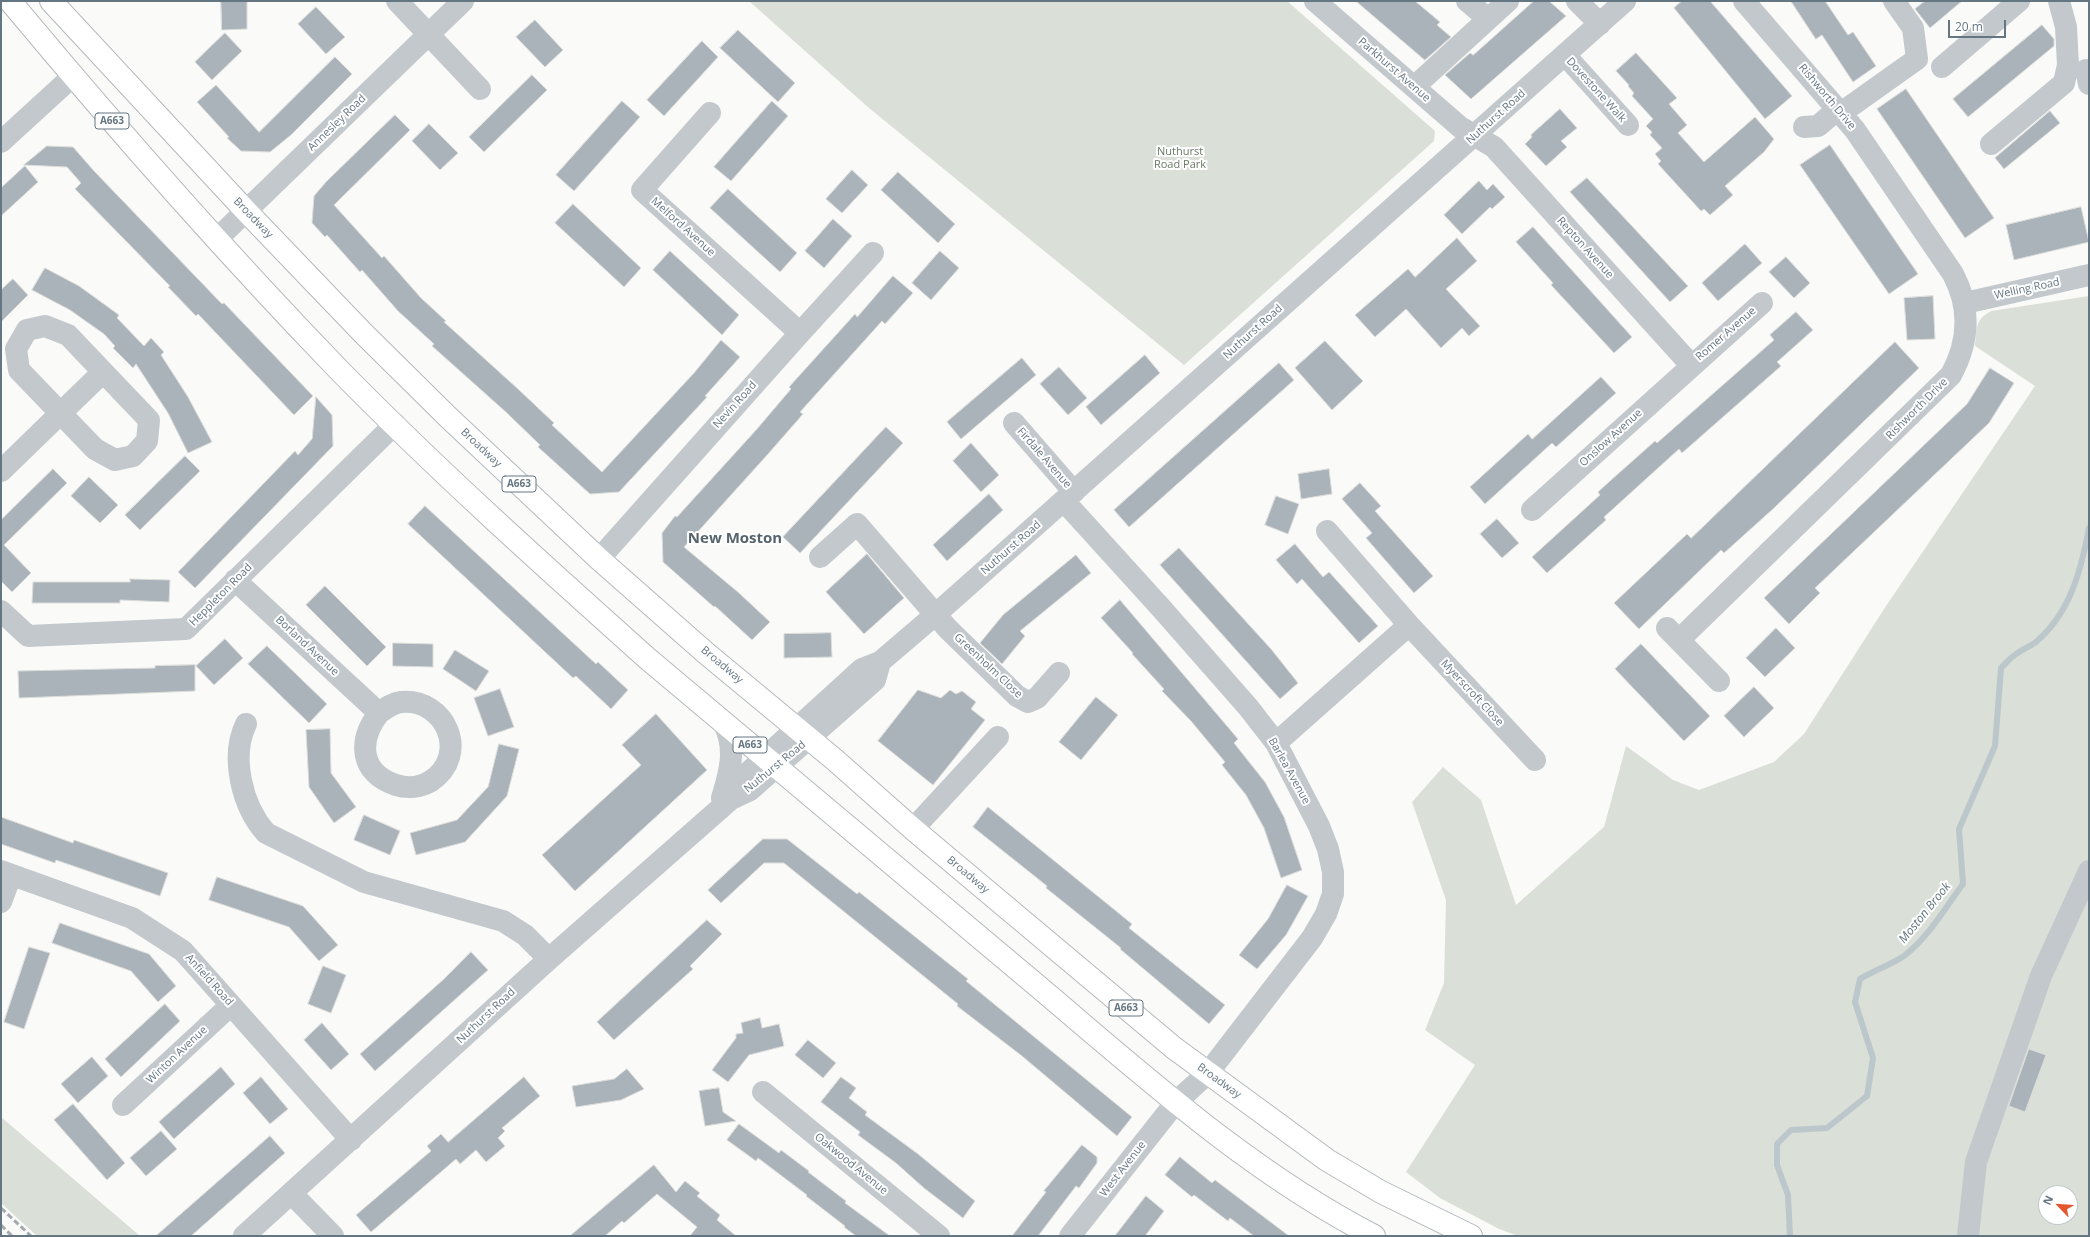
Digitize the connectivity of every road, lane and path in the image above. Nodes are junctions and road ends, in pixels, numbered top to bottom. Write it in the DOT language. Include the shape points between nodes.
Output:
graph roads {
  1 [pos="10,1"];
  2 [pos="51,1"];
  3 [pos="397,1"];
  4 [pos="463,1"];
  5 [pos="1315,1"];
  6 [pos="1467,1"];
  7 [pos="1508,1"];
  8 [pos="1577,1"];
  9 [pos="1625,1"];
  10 [pos="1744,1"];
  11 [pos="1894,1"];
  12 [pos="2019,1"];
  13 [pos="2059,1"];
  14 [pos="1488,19"];
  15 [pos="1600,24"];
  16 [pos="429,34"];
  17 [pos="1565,55"];
  18 [pos="1944,70"];
  19 [pos="73,76"];
  20 [pos="1414,87"];
  21 [pos="480,89"];
  22 [pos="1840,111"];
  23 [pos="710,113"];
  24 [pos="1628,125"];
  25 [pos="1804,127"];
  26 [pos="1475,135"];
  27 [pos="1,142"];
  28 [pos="1992,144"];
  29 [pos="246,211"];
  30 [pos="217,239"];
  31 [pos="874,253"];
  32 [pos="2089,275"];
  33 [pos="1762,303"];
  34 [pos="1964,303"];
  35 [pos="800,333"];
  36 [pos="1691,365"];
  37 [pos="103,372"];
  38 [pos="60,414"];
  39 [pos="1014,423"];
  40 [pos="395,424"];
  41 [pos="1,470"];
  42 [pos="1069,497"];
  43 [pos="1532,510"];
  44 [pos="1327,531"];
  45 [pos="820,556"];
  46 [pos="598,559"];
  47 [pos="235,580"];
  48 [pos="1,611"];
  49 [pos="935,615"];
  50 [pos="1409,625"];
  51 [pos="1059,673"];
  52 [pos="1719,681"];
  53 [pos="380,712"];
  54 [pos="723,722"];
  55 [pos="246,724"];
  56 [pos="802,734"];
  57 [pos="998,737"];
  58 [pos="1276,743"];
  59 [pos="1535,760"];
  60 [pos="771,762"];
  61 [pos="715,814"];
  62 [pos="913,829"];
  63 [pos="2089,871"];
  64 [pos="6,873"];
  65 [pos="1,902"];
  66 [pos="549,959"];
  67 [pos="231,1005"];
  68 [pos="1208,1073"];
  69 [pos="763,1092"];
  70 [pos="1176,1102"];
  71 [pos="123,1105"];
  72 [pos="352,1140"];
  73 [pos="292,1194"];
  74 [pos="244,1236"];
  75 [pos="333,1236"];
  76 [pos="939,1236"];
  77 [pos="1070,1236"];
  78 [pos="1374,1236"];
  79 [pos="1470,1236"];
  80 [pos="1968,1236"];
  1 -- 19 [label="highway, A663"];
  2 -- 29 [label="highway, Broadway / A663"];
  3 -- 16 [label="street"];
  4 -- 16 [label="street, Annesley Road"];
  5 -- 20 [label="street, Parkhurst Avenue"];
  6 -- 14 [label="street"];
  7 -- 14 [label="street"];
  8 -- 15 [label="street"];
  9 -- 15 [label="street, Nuthurst Road"];
  10 -- 22 [label="street, Rishworth Drive"];
  11 -- 22 [label="street" via="1913,28 1917,59"];
  12 -- 18 [label="street"];
  13 -- 28 [label="street" via="2066,27 2068,65 2064,83"];
  14 -- 20 [label="street"];
  15 -- 17 [label="street, Nuthurst Road"];
  16 -- 21 [label="street"];
  16 -- 29 [label="street, Annesley Road"];
  17 -- 24 [label="street, Dovestone Walk"];
  17 -- 26 [label="street, Nuthurst Road"];
  19 -- 27 [label="street"];
  19 -- 30 [label="highway, A663"];
  20 -- 26 [label="street, Parkhurst Avenue" via="1460,128"];
  22 -- 25 [label="street" via="1818,126"];
  22 -- 34 [label="street, Rishworth Drive" via="1953,274 1961,288"];
  23 -- 35 [label="street, Melford Avenue" via="642,190"];
  26 -- 36 [label="street, Repton Avenue" via="1494,147"];
  26 -- 42 [label="street, Nuthurst Road"];
  29 -- 30 [label="street, Annesley Road"];
  29 -- 46 [label="highway, Broadway / A663" via="431,400"];
  30 -- 40 [label="highway, A663" via="339,369"];
  31 -- 35 [label="street, Nevin Road"];
  32 -- 34 [label="street, Welling Road"];
  33 -- 36 [label="street, Romer Avenue"];
  34 -- 52 [label="street, Rishworth Drive" via="1967,320 1965,334 1958,363 1950,375 1673,634"];
  35 -- 46 [label="street, Nevin Road"];
  36 -- 43 [label="street, Onslow Avenue"];
  37 -- 38 [label="street"];
  37 -- 38 [label="street" via="68,335 44,326 27,330 16,349 19,370"];
  37 -- 38 [label="street" via="149,420 147,441 133,456 115,460 95,449"];
  38 -- 41 [label="street"];
  39 -- 42 [label="street, Firdale Avenue"];
  40 -- 47 [label="street, Heppleton Road"];
  40 -- 54 [label="highway, A663" via="577,596"];
  42 -- 49 [label="street, Nuthurst Road"];
  42 -- 58 [label="street, Barlea Avenue"];
  44 -- 50 [label="street, Myerscroft Close"];
  45 -- 49 [label="street" via="857,524"];
  46 -- 56 [label="highway, Broadway / A663"];
  47 -- 48 [label="street, Heppleton Road" via="186,630 28,636"];
  47 -- 53 [label="street, Borland Avenue"];
  49 -- 51 [label="street, Greenholm Close" via="1017,696 1028,702 1037,698"];
  49 -- 56 [label="street, Nuthurst Road" via="880,662 862,669"];
  50 -- 58 [label="street"];
  50 -- 59 [label="street, Myerscroft Close"];
  54 -- 60 [label="highway, A663"];
  54 -- 61 [label="street" via="732,754 728,780"];
  55 -- 66 [label="street" via="240,740 241,779 256,822 266,833 364,882 502,921 524,935"];
  56 -- 60 [label="street, Nuthurst Road"];
  56 -- 62 [label="highway, Broadway / A663"];
  57 -- 62 [label="street"];
  58 -- 68 [label="street, Barlea Avenue" via="1319,826 1328,849 1333,872 1333,894 1326,914 1312,938"];
  60 -- 61 [label="street, Nuthurst Road" via="750,790 731,799"];
  60 -- 70 [label="highway, A663"];
  61 -- 66 [label="street, Nuthurst Road"];
  62 -- 68 [label="highway, Broadway / A663" via="1160,1036"];
  63 -- 80 [label="street" via="2041,976 1976,1162"];
  64 -- 65 [label="street"];
  64 -- 67 [label="street, Anfield Road" via="132,918 183,952"];
  66 -- 72 [label="street, Nuthurst Road"];
  67 -- 71 [label="street, Winton Avenue"];
  67 -- 72 [label="street, Anfield Road"];
  68 -- 70 [label="street, Barlea Avenue"];
  68 -- 79 [label="highway, Broadway / A663" via="1327,1160 1380,1192"];
  69 -- 76 [label="street, Oakwood Avenue"];
  70 -- 77 [label="street, West Avenue"];
  70 -- 78 [label="highway, A663" via="1239,1153 1303,1195"];
  72 -- 73 [label="street, Nuthurst Road"];
  73 -- 74 [label="street, Nuthurst Road"];
  73 -- 75 [label="street"];
}
